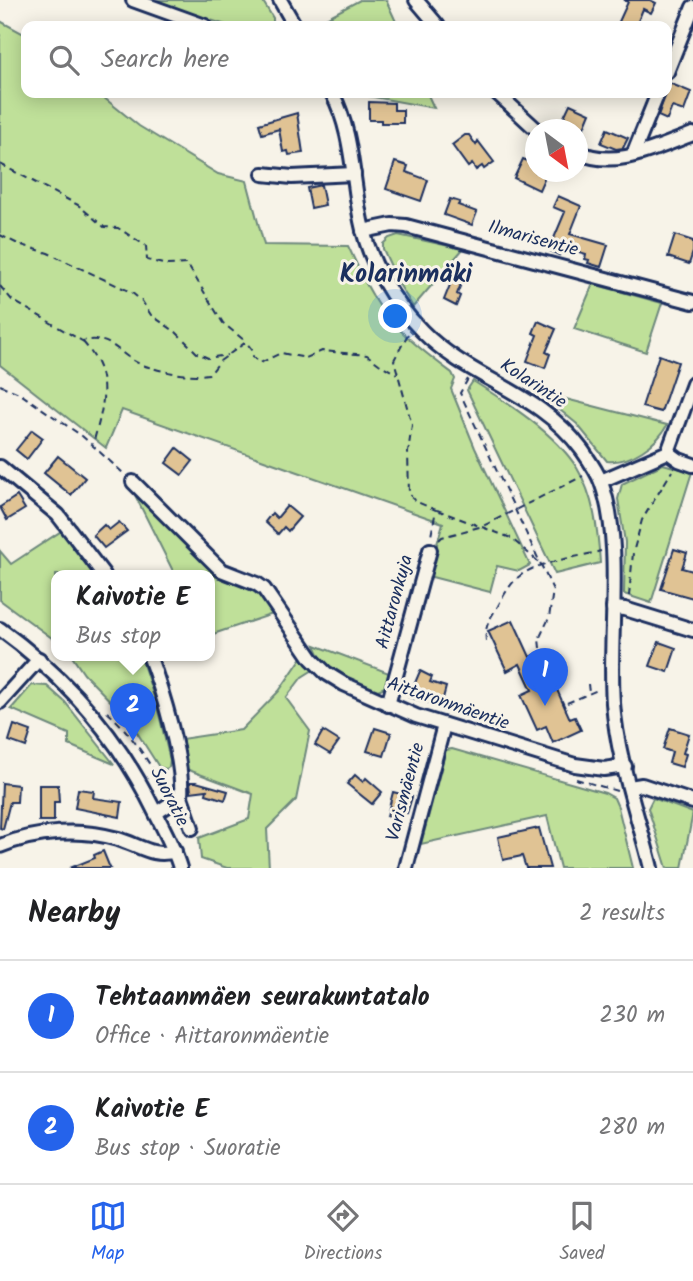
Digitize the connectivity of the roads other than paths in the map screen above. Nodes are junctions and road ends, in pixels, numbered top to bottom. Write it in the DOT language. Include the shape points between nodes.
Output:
graph roads {
  1 [pos="132,0"];
  2 [pos="280,0"];
  3 [pos="416,0"];
  4 [pos="693,7"];
  5 [pos="191,21"];
  6 [pos="292,21"];
  7 [pos="434,21"];
  8 [pos="672,60"];
  9 [pos="334,98"];
  10 [pos="502,98"];
  11 [pos="656,98"];
  12 [pos="525,119"];
  13 [pos="693,134"];
  14 [pos="633,155"];
  15 [pos="588,156"];
  16 [pos="263,174"];
  17 [pos="354,174"];
  18 [pos="363,231"];
  19 [pos="693,302"];
  20 [pos="693,384"];
  21 [pos="678,426"];
  22 [pos="693,430"];
  23 [pos="673,456"];
  24 [pos="693,465"];
  25 [pos="0,467"];
  26 [pos="598,475"];
  27 [pos="133,482"];
  28 [pos="430,550"];
  29 [pos="100,570"];
  30 [pos="613,608"];
  31 [pos="0,629"];
  32 [pos="693,630"];
  33 [pos="39,659"];
  34 [pos="151,661"];
  35 [pos="0,702"];
  36 [pos="388,705"];
  37 [pos="444,725"];
  38 [pos="625,766"];
  39 [pos="630,788"];
  40 [pos="181,797"];
  41 [pos="693,802"];
  42 [pos="156,813"];
  43 [pos="192,828"];
  44 [pos="0,846"];
  45 [pos="175,851"];
  46 [pos="180,868"];
  47 [pos="406,868"];
  48 [pos="651,868"];
  1 -- 5 [label="street"];
  2 -- 6 [label="street"];
  3 -- 7 [label="street"];
  4 -- 8 [label="street"];
  9 -- 17 [label="street, Kolarintie"];
  10 -- 12 [label="street"];
  11 -- 14 [label="street"];
  13 -- 14 [label="street"];
  14 -- 15 [label="street" via="612,160"];
  16 -- 17 [label="street"];
  17 -- 18 [label="street, Kolarintie"];
  18 -- 19 [label="street, Ilmarisentie" via="406,226"];
  18 -- 26 [label="street, Kolarintie" via="387,287 424,333 533,402 576,442"];
  20 -- 21 [label="street"];
  21 -- 22 [label="street"];
  21 -- 23 [label="street"];
  23 -- 24 [label="street"];
  23 -- 26 [label="street"];
  25 -- 29 [label="street" via="58,515"];
  26 -- 30 [label="street, Kolarintie" via="612,547"];
  27 -- 36 [label="street, Aittaronmäentie" via="221,570 264,589 326,673"];
  28 -- 36 [label="street, Aittaronkuja"];
  30 -- 32 [label="street"];
  30 -- 38 [label="street, Kolarintie" via="613,704"];
  31 -- 33 [label="street, Suoratie"];
  33 -- 35 [label="street"];
  33 -- 42 [label="street, Suoratie" via="108,733"];
  34 -- 40 [label="street" via="180,765"];
  36 -- 37 [label="street, Aittaronmäentie"];
  37 -- 38 [label="street, Aittaronmäentie" via="575,765"];
  37 -- 47 [label="street, Varismäentie"];
  38 -- 39 [label="street, Kolarintie"];
  39 -- 41 [label="street" via="642,785"];
  39 -- 48 [label="street, Kolarintie"];
  40 -- 42 [label="street"];
  40 -- 43 [label="street"];
  42 -- 45 [label="street, Suoratie"];
  44 -- 45 [label="street" via="75,832 119,839 155,855"];
  45 -- 46 [label="street, Suoratie"];
}
